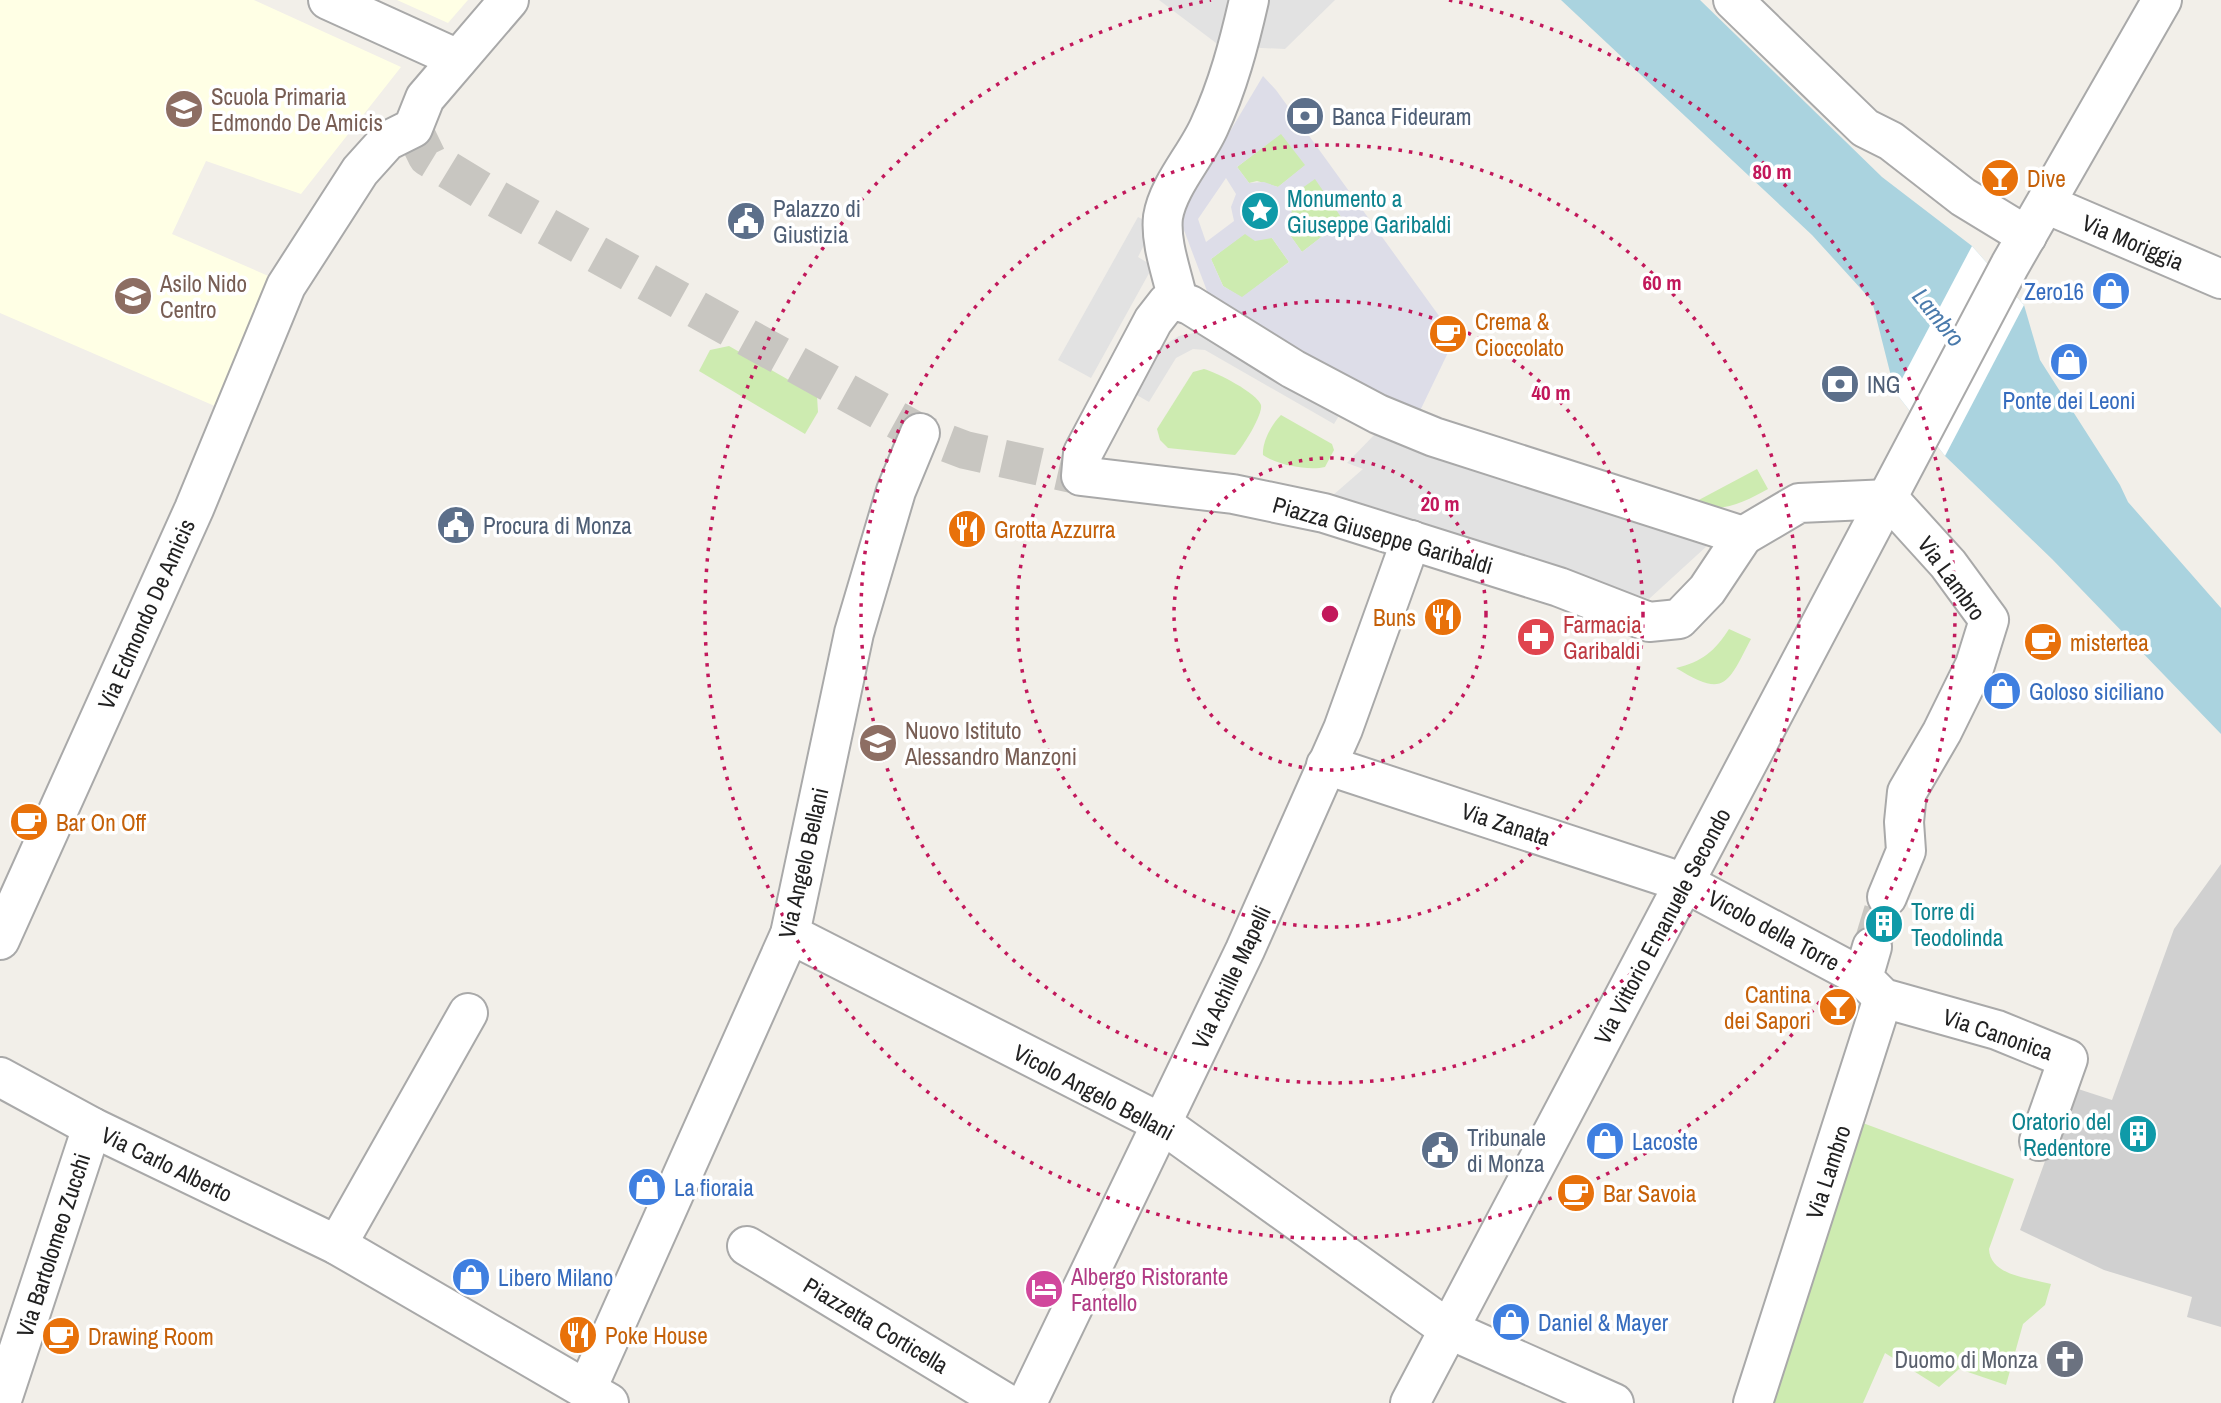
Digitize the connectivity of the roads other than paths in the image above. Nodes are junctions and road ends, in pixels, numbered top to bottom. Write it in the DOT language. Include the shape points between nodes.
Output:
graph roads {
  1 [pos="328,0"];
  2 [pos="509,0"];
  3 [pos="1249,0"];
  4 [pos="1734,0"];
  5 [pos="2162,0"];
  6 [pos="458,59"];
  7 [pos="2046,204"];
  8 [pos="2019,251"];
  9 [pos="2221,279"];
  10 [pos="1178,301"];
  11 [pos="920,433"];
  12 [pos="1889,499"];
  13 [pos="1743,536"];
  14 [pos="1411,541"];
  15 [pos="1326,765"];
  16 [pos="1685,883"];
  17 [pos="1887,897"];
  18 [pos="790,934"];
  19 [pos="0,940"];
  20 [pos="1873,974"];
  21 [pos="468,1013"];
  22 [pos="0,1077"];
  23 [pos="1161,1123"];
  24 [pos="92,1128"];
  25 [pos="2039,1141"];
  26 [pos="337,1245"];
  27 [pos="747,1246"];
  28 [pos="1448,1329"];
  29 [pos="597,1397"];
  30 [pos="1,1403"];
  31 [pos="1006,1403"];
  32 [pos="1027,1403"];
  33 [pos="1409,1403"];
  34 [pos="1614,1403"];
  35 [pos="1753,1403"];
  1 -- 6 [label="street"];
  2 -- 6 [label="street"];
  3 -- 10 [label="street" via="1237,52 1209,127 1166,203 1164,238"];
  4 -- 8 [label="street" via="1865,128 1891,141 1963,197"];
  5 -- 7 [label="street"];
  6 -- 19 [label="street, Via Edmondo De Amicis" via="425,98 413,128 387,141 360,171 286,286 194,509"];
  7 -- 8 [label="street"];
  7 -- 9 [label="street, Via Moriggia"];
  8 -- 12 [label="street, Via Vittorio Emanuele Secondo"];
  10 -- 13 [label="street" via="1378,414 1434,437"];
  10 -- 14 [label="street, Piazza Giuseppe Garibaldi" via="1167,303 1153,321 1083,453 1081,476 1233,494 1324,513"];
  11 -- 18 [label="street, Via Angelo Bellani" via="897,491 854,633"];
  12 -- 13 [label="street, Piazza Giuseppe Garibaldi" via="1800,503"];
  12 -- 16 [label="street, Via Vittorio Emanuele Secondo"];
  12 -- 17 [label="street, Via Lambro" via="1948,564 1989,620 1975,665 1907,792 1906,852"];
  13 -- 14 [label="street, Piazza Giuseppe Garibaldi" via="1706,590 1679,619 1649,622 1559,587"];
  14 -- 15 [label="street, Via Achille Mapelli"];
  15 -- 16 [label="street, Via Zanata"];
  15 -- 23 [label="street, Via Achille Mapelli" via="1245,950"];
  16 -- 20 [label="street, Vicolo della Torre"];
  16 -- 28 [label="street, Via Vittorio Emanuele Secondo"];
  18 -- 23 [label="street, Vicolo Angelo Bellani"];
  18 -- 29 [label="street, Via Angelo Bellani"];
  20 -- 25 [label="street, Via Canonica" via="2068,1059"];
  20 -- 35 [label="street, Via Lambro"];
  21 -- 26 [label="street"];
  22 -- 24 [label="street, Via Carlo Alberto"];
  23 -- 28 [label="street, Vicolo Angelo Bellani"];
  23 -- 32 [label="street, Via Achille Mapelli"];
  24 -- 26 [label="street, Via Carlo Alberto"];
  24 -- 30 [label="street, Via Bartolomeo Zucchi"];
  26 -- 29 [label="street, Via Carlo Alberto"];
  27 -- 31 [label="street, Piazzetta Corticella"];
  28 -- 33 [label="street, Via Vittorio Emanuele Secondo"];
  28 -- 34 [label="street, Vicolo Angelo Bellani"];
}
